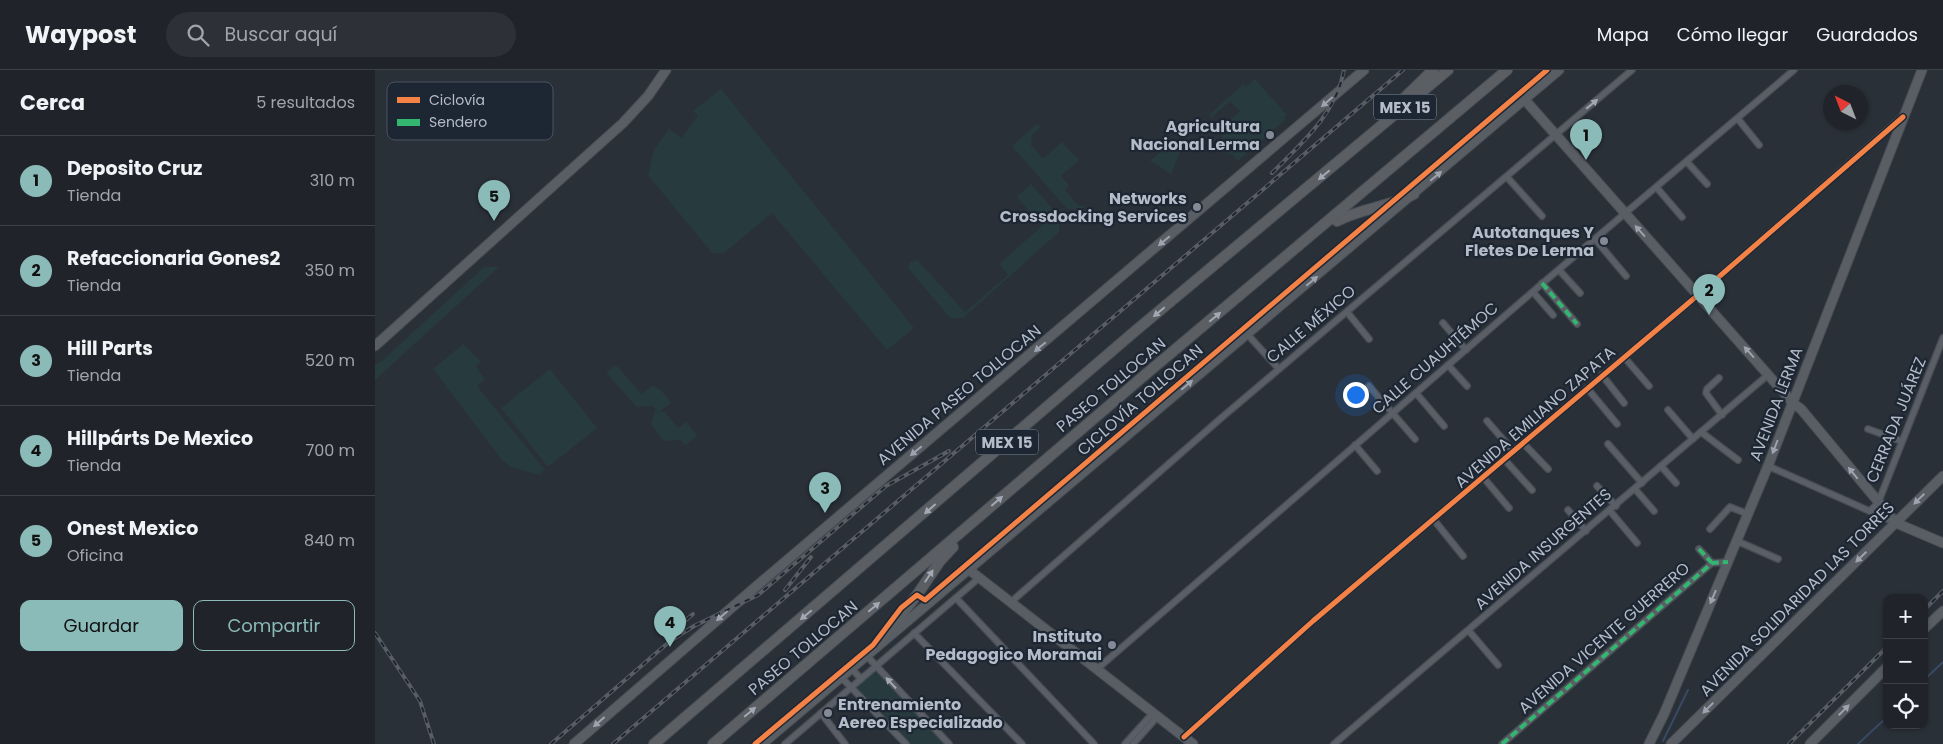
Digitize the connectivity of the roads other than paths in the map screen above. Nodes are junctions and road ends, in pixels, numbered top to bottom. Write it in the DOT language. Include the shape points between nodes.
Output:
graph roads {
  1 [pos="666,70"];
  2 [pos="1364,70"];
  3 [pos="1433,70"];
  4 [pos="1448,70"];
  5 [pos="1507,70"];
  6 [pos="1559,70"];
  7 [pos="1632,70"];
  8 [pos="1794,70"];
  9 [pos="1922,70"];
  10 [pos="1525,100"];
  11 [pos="1903,117"];
  12 [pos="1738,119"];
  13 [pos="1555,135"];
  14 [pos="1362,144"];
  15 [pos="1759,145"];
  16 [pos="1687,162"];
  17 [pos="1507,177"];
  18 [pos="1707,184"];
  19 [pos="1657,188"];
  20 [pos="1415,194"];
  21 [pos="1625,214"];
  22 [pos="1542,216"];
  23 [pos="1682,218"];
  24 [pos="1323,228"];
  25 [pos="1595,239"];
  26 [pos="1559,270"];
  27 [pos="1626,276"];
  28 [pos="1542,283"];
  29 [pos="1533,292"];
  30 [pos="1580,293"];
  31 [pos="1698,296"];
  32 [pos="1347,312"];
  33 [pos="1553,315"];
  34 [pos="1443,323"];
  35 [pos="1577,324"];
  36 [pos="1248,335"];
  37 [pos="1943,338"];
  38 [pos="1369,339"];
  39 [pos="375,346"];
  40 [pos="1466,350"];
  41 [pos="1624,357"];
  42 [pos="1448,365"];
  43 [pos="1279,369"];
  44 [pos="1769,374"];
  45 [pos="1602,375"];
  46 [pos="1719,378"];
  47 [pos="1369,386"];
  48 [pos="1467,386"];
  49 [pos="1649,386"];
  50 [pos="1587,388"];
  51 [pos="1416,393"];
  52 [pos="1624,402"];
  53 [pos="1796,405"];
  54 [pos="1668,410"];
  55 [pos="1394,412"];
  56 [pos="1722,415"];
  57 [pos="1487,421"];
  58 [pos="1617,424"];
  59 [pos="1444,426"];
  60 [pos="1869,430"];
  61 [pos="1701,432"];
  62 [pos="1415,439"];
  63 [pos="1693,439"];
  64 [pos="1901,441"];
  65 [pos="1523,443"];
  66 [pos="1608,444"];
  67 [pos="1355,445"];
  68 [pos="1513,451"];
  69 [pos="1504,459"];
  70 [pos="1738,460"];
  71 [pos="1661,466"];
  72 [pos="1772,468"];
  73 [pos="1548,469"];
  74 [pos="1377,470"];
  75 [pos="1943,476"];
  76 [pos="1483,478"];
  77 [pos="1642,483"];
  78 [pos="1676,483"];
  79 [pos="1597,486"];
  80 [pos="1635,489"];
  81 [pos="1531,490"];
  82 [pos="1878,503"];
  83 [pos="1616,506"];
  84 [pos="1509,508"];
  85 [pos="1568,510"];
  86 [pos="1610,511"];
  87 [pos="1654,511"];
  88 [pos="1871,511"];
  89 [pos="1748,514"];
  90 [pos="1434,520"];
  91 [pos="973,522"];
  92 [pos="1896,523"];
  93 [pos="1710,529"];
  94 [pos="1586,531"];
  95 [pos="1737,541"];
  96 [pos="1637,543"];
  97 [pos="1943,543"];
  98 [pos="1699,549"];
  99 [pos="1463,556"];
  100 [pos="1778,559"];
  101 [pos="1728,562"];
  102 [pos="1712,563"];
  103 [pos="968,569"];
  104 [pos="979,578"];
  105 [pos="955,598"];
  106 [pos="1011,602"];
  107 [pos="1943,611"];
  108 [pos="1928,625"];
  109 [pos="1469,631"];
  110 [pos="914,633"];
  111 [pos="879,643"];
  112 [pos="866,655"];
  113 [pos="1498,665"];
  114 [pos="876,666"];
  115 [pos="851,668"];
  116 [pos="1097,670"];
  117 [pos="1883,671"];
  118 [pos="841,677"];
  119 [pos="861,679"];
  120 [pos="851,688"];
  121 [pos="821,713"];
  122 [pos="1155,715"];
  123 [pos="1184,737"];
  124 [pos="1139,738"];
  125 [pos="574,744"];
  126 [pos="654,744"];
  127 [pos="713,744"];
  128 [pos="762,744"];
  129 [pos="786,744"];
  130 [pos="845,744"];
  131 [pos="906,744"];
  132 [pos="949,744"];
  133 [pos="1022,744"];
  134 [pos="1094,744"];
  135 [pos="1125,744"];
  136 [pos="1133,744"];
  137 [pos="1144,744"];
  138 [pos="1193,744"];
  139 [pos="1334,744"];
  140 [pos="1502,744"];
  141 [pos="1649,744"];
  142 [pos="1671,744"];
  143 [pos="1810,744"];
  1 -- 39 [label="main road" via="623,123"];
  2 -- 125 [label="main road, AVENIDA PASEO TOLLOCAN, one-way"];
  3 -- 14 [label="highway"];
  4 -- 14 [label="highway, PASEO TOLLOCAN / MEX 15"];
  5 -- 24 [label="highway, PASEO TOLLOCAN / MEX 15"];
  6 -- 10 [label="main road"];
  13 -- 7 [label="street, CALLE MÉXICO, one-way"];
  8 -- 12 [label="street, CALLE CUAUHTÉMOC"];
  9 -- 11 [label="main road, AVENIDA LERMA"];
  10 -- 13 [label="main road"];
  20 -- 10 [label="main road, one-way"];
  11 -- 31 [label="street, AVENIDA EMILIANO ZAPATA"];
  11 -- 53 [label="main road, AVENIDA LERMA"];
  12 -- 15 [label="street"];
  12 -- 16 [label="street, CALLE CUAUHTÉMOC"];
  13 -- 17 [label="street, CALLE MÉXICO"];
  13 -- 21 [label="main road"];
  14 -- 126 [label="highway, PASEO TOLLOCAN / MEX 15, one-way" via="1134,332"];
  16 -- 18 [label="street"];
  16 -- 19 [label="street, CALLE CUAUHTÉMOC"];
  17 -- 22 [label="street"];
  17 -- 32 [label="street, CALLE MÉXICO"];
  19 -- 21 [label="street, CALLE CUAUHTÉMOC"];
  19 -- 23 [label="street"];
  20 -- 24 [label="highway" via="1385,207 1356,211"];
  36 -- 20 [label="main road, one-way"];
  21 -- 25 [label="street, CALLE CUAUHTÉMOC"];
  31 -- 21 [label="main road, one-way"];
  91 -- 24 [label="highway, PASEO TOLLOCAN / MEX 15, one-way"];
  25 -- 26 [label="street, CALLE CUAUHTÉMOC"];
  25 -- 27 [label="street"];
  26 -- 28 [label="street, CALLE CUAUHTÉMOC"];
  26 -- 30 [label="street"];
  28 -- 29 [label="street, CALLE CUAUHTÉMOC"];
  28 -- 35 [label="street"];
  29 -- 33 [label="street"];
  29 -- 40 [label="street, CALLE CUAUHTÉMOC"];
  31 -- 41 [label="street, AVENIDA EMILIANO ZAPATA"];
  44 -- 31 [label="main road, one-way"];
  32 -- 38 [label="street"];
  32 -- 43 [label="street, CALLE MÉXICO"];
  34 -- 40 [label="street"];
  36 -- 43 [label="street"];
  103 -- 36 [label="main road, one-way"];
  37 -- 64 [label="street, CERRADA JUÁREZ"];
  40 -- 42 [label="street, CALLE CUAUHTÉMOC"];
  41 -- 45 [label="street, AVENIDA EMILIANO ZAPATA"];
  41 -- 49 [label="street"];
  42 -- 48 [label="street"];
  42 -- 51 [label="street, CALLE CUAUHTÉMOC"];
  43 -- 106 [label="street, CALLE MÉXICO"];
  44 -- 53 [label="main road"];
  44 -- 56 [label="street, AVENIDA INSURGENTES"];
  45 -- 50 [label="street, AVENIDA EMILIANO ZAPATA"];
  45 -- 52 [label="street"];
  46 -- 56 [label="street" via="1706,393"];
  47 -- 55 [label="street"];
  50 -- 58 [label="street"];
  50 -- 65 [label="street, AVENIDA EMILIANO ZAPATA"];
  51 -- 55 [label="street, CALLE CUAUHTÉMOC"];
  51 -- 59 [label="street"];
  53 -- 72 [label="main road, AVENIDA LERMA, one-way"];
  82 -- 53 [label="main road, one-way"];
  54 -- 63 [label="street"];
  55 -- 62 [label="street"];
  55 -- 67 [label="street, CALLE CUAUHTÉMOC"];
  56 -- 61 [label="street, AVENIDA INSURGENTES"];
  57 -- 68 [label="street"];
  60 -- 64 [label="street"];
  61 -- 63 [label="street, AVENIDA INSURGENTES"];
  61 -- 70 [label="street"];
  63 -- 71 [label="street, AVENIDA INSURGENTES"];
  64 -- 82 [label="street, CERRADA JUÁREZ"];
  65 -- 68 [label="street, AVENIDA EMILIANO ZAPATA"];
  65 -- 73 [label="street"];
  66 -- 77 [label="street"];
  67 -- 74 [label="street"];
  67 -- 116 [label="street, CALLE CUAUHTÉMOC"];
  68 -- 69 [label="street, AVENIDA EMILIANO ZAPATA"];
  69 -- 76 [label="street, AVENIDA EMILIANO ZAPATA"];
  69 -- 81 [label="street"];
  71 -- 77 [label="street, AVENIDA INSURGENTES"];
  71 -- 78 [label="street"];
  72 -- 88 [label="street"];
  72 -- 89 [label="main road, AVENIDA LERMA"];
  75 -- 92 [label="main road, AVENIDA SOLIDARIDAD LAS TORRES, one-way"];
  76 -- 84 [label="street"];
  76 -- 90 [label="street, AVENIDA EMILIANO ZAPATA"];
  77 -- 80 [label="street, AVENIDA INSURGENTES"];
  79 -- 83 [label="street"];
  80 -- 83 [label="street, AVENIDA INSURGENTES"];
  80 -- 87 [label="street"];
  82 -- 88 [label="street, CERRADA JUÁREZ"];
  82 -- 92 [label="main road"];
  83 -- 86 [label="street, AVENIDA INSURGENTES"];
  85 -- 94 [label="street"];
  86 -- 94 [label="street, AVENIDA INSURGENTES"];
  86 -- 96 [label="street"];
  88 -- 92 [label="street"];
  89 -- 93 [label="street" via="1730,507"];
  89 -- 95 [label="main road, AVENIDA LERMA"];
  90 -- 99 [label="street"];
  90 -- 123 [label="street, AVENIDA EMILIANO ZAPATA" via="1267,660"];
  111 -- 91 [label="highway, one-way" via="939,561"];
  127 -- 91 [label="highway, PASEO TOLLOCAN / MEX 15, one-way"];
  92 -- 97 [label="main road"];
  92 -- 142 [label="main road, AVENIDA SOLIDARIDAD LAS TORRES, one-way"];
  94 -- 109 [label="street, AVENIDA INSURGENTES"];
  95 -- 100 [label="street"];
  95 -- 101 [label="main road, AVENIDA LERMA"];
  98 -- 102 [label="street"];
  101 -- 102 [label="street, AVENIDA VICENTE GUERRERO"];
  101 -- 141 [label="main road, AVENIDA LERMA, one-way"];
  102 -- 140 [label="street, AVENIDA VICENTE GUERRERO"];
  103 -- 104 [label="main road"];
  103 -- 111 [label="main road"];
  104 -- 105 [label="street"];
  104 -- 106 [label="main road"];
  105 -- 110 [label="street"];
  105 -- 134 [label="street"];
  106 -- 116 [label="main road"];
  107 -- 108 [label="main road"];
  109 -- 113 [label="street"];
  109 -- 139 [label="street, AVENIDA INSURGENTES"];
  110 -- 114 [label="street"];
  110 -- 133 [label="street"];
  111 -- 112 [label="main road"];
  112 -- 114 [label="street"];
  112 -- 115 [label="main road"];
  114 -- 119 [label="street"];
  132 -- 114 [label="street, one-way"];
  115 -- 118 [label="main road"];
  115 -- 119 [label="street"];
  116 -- 122 [label="main road"];
  143 -- 117 [label="main road, one-way"];
  118 -- 120 [label="street"];
  118 -- 128 [label="main road"];
  119 -- 120 [label="street"];
  120 -- 121 [label="street"];
  120 -- 131 [label="street"];
  121 -- 129 [label="street"];
  121 -- 130 [label="street"];
  122 -- 123 [label="main road"];
  122 -- 124 [label="street"];
  122 -- 135 [label="street"];
  123 -- 138 [label="main road"];
  124 -- 136 [label="street"];
  124 -- 137 [label="street"];
}
